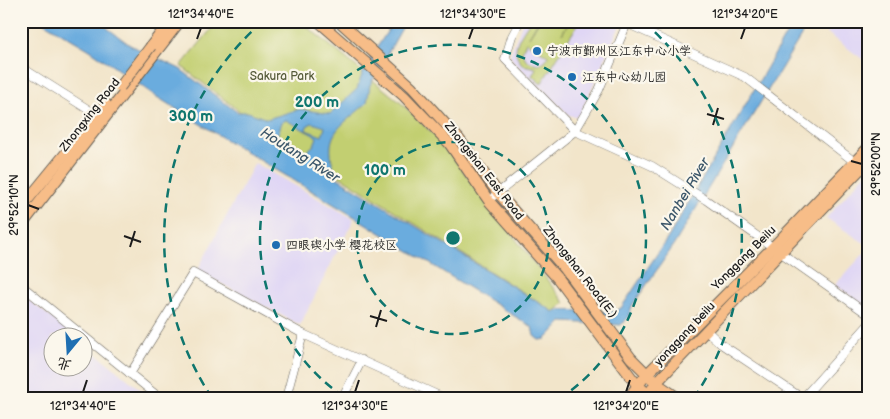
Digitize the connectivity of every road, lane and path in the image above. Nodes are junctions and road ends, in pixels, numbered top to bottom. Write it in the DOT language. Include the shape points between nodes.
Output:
graph roads {
  1 [pos="170,21"];
  2 [pos="180,21"];
  3 [pos="318,21"];
  4 [pos="339,21"];
  5 [pos="520,21"];
  6 [pos="628,22"];
  7 [pos="154,49"];
  8 [pos="21,67"];
  9 [pos="121,90"];
  10 [pos="97,115"];
  11 [pos="575,130"];
  12 [pos="869,147"];
  13 [pos="863,166"];
  14 [pos="498,193"];
  15 [pos="489,201"];
  16 [pos="21,208"];
  17 [pos="21,226"];
  18 [pos="777,249"];
  19 [pos="21,285"];
  20 [pos="869,314"];
  21 [pos="869,324"];
  22 [pos="706,330"];
  23 [pos="303,334"];
  24 [pos="362,360"];
  25 [pos="130,374"];
  26 [pos="647,374"];
  27 [pos="656,383"];
  28 [pos="636,385"];
  29 [pos="649,397"];
  30 [pos="160,398"];
  31 [pos="286,398"];
  32 [pos="348,398"];
  33 [pos="444,398"];
  34 [pos="628,398"];
  35 [pos="678,398"];
  36 [pos="802,398"];
  1 -- 7 [label="main road, Zhongxing Road"];
  2 -- 7 [label="main road, Zhongxing Road"];
  3 -- 15 [label="main road, Zhongshan East Road" via="404,96 449,143"];
  4 -- 14 [label="main road, Zhongshan Road(E.)" via="412,87 459,139"];
  5 -- 11 [label="street" via="506,59"];
  6 -- 11 [label="street" via="598,90"];
  6 -- 13 [label="street" via="745,77"];
  7 -- 9 [label="main road, Zhongxing Road, bridge"];
  8 -- 10 [label="street"];
  9 -- 10 [label="main road, Zhongxing Road"];
  9 -- 17 [label="main road, Zhongxing Road"];
  10 -- 16 [label="main road, Zhongxing Road"];
  11 -- 14 [label="street"];
  11 -- 18 [label="street" via="652,166"];
  12 -- 13 [label="main road, Yonggang Beilu"];
  13 -- 18 [label="main road, Yonggang Beilu"];
  14 -- 15 [label="street"];
  14 -- 26 [label="main road, Zhongshan Road(E.)" via="565,269 630,358"];
  15 -- 28 [label="main road, Zhongshan East Road" via="558,279"];
  18 -- 20 [label="street"];
  18 -- 22 [label="main road, yonggang beilu"];
  18 -- 26 [label="main road, Yonggang Beilu"];
  19 -- 25 [label="street"];
  21 -- 36 [label="street"];
  22 -- 27 [label="main road, yonggang beilu"];
  22 -- 36 [label="street" via="721,344"];
  23 -- 24 [label="street"];
  23 -- 25 [label="street" via="193,273"];
  23 -- 31 [label="street"];
  24 -- 32 [label="street" via="344,395"];
  24 -- 33 [label="street"];
  25 -- 30 [label="street"];
  26 -- 27 [label="main road, Zhongshan Road(E.)"];
  26 -- 28 [label="main road, Yonggang Beilu"];
  27 -- 29 [label="main road, yonggang beilu"];
  27 -- 35 [label="main road, Zhongshan Road(E.)"];
  28 -- 29 [label="main road, Zhongshan East Road"];
  28 -- 34 [label="main road, Yonggang Beilu"];
}
